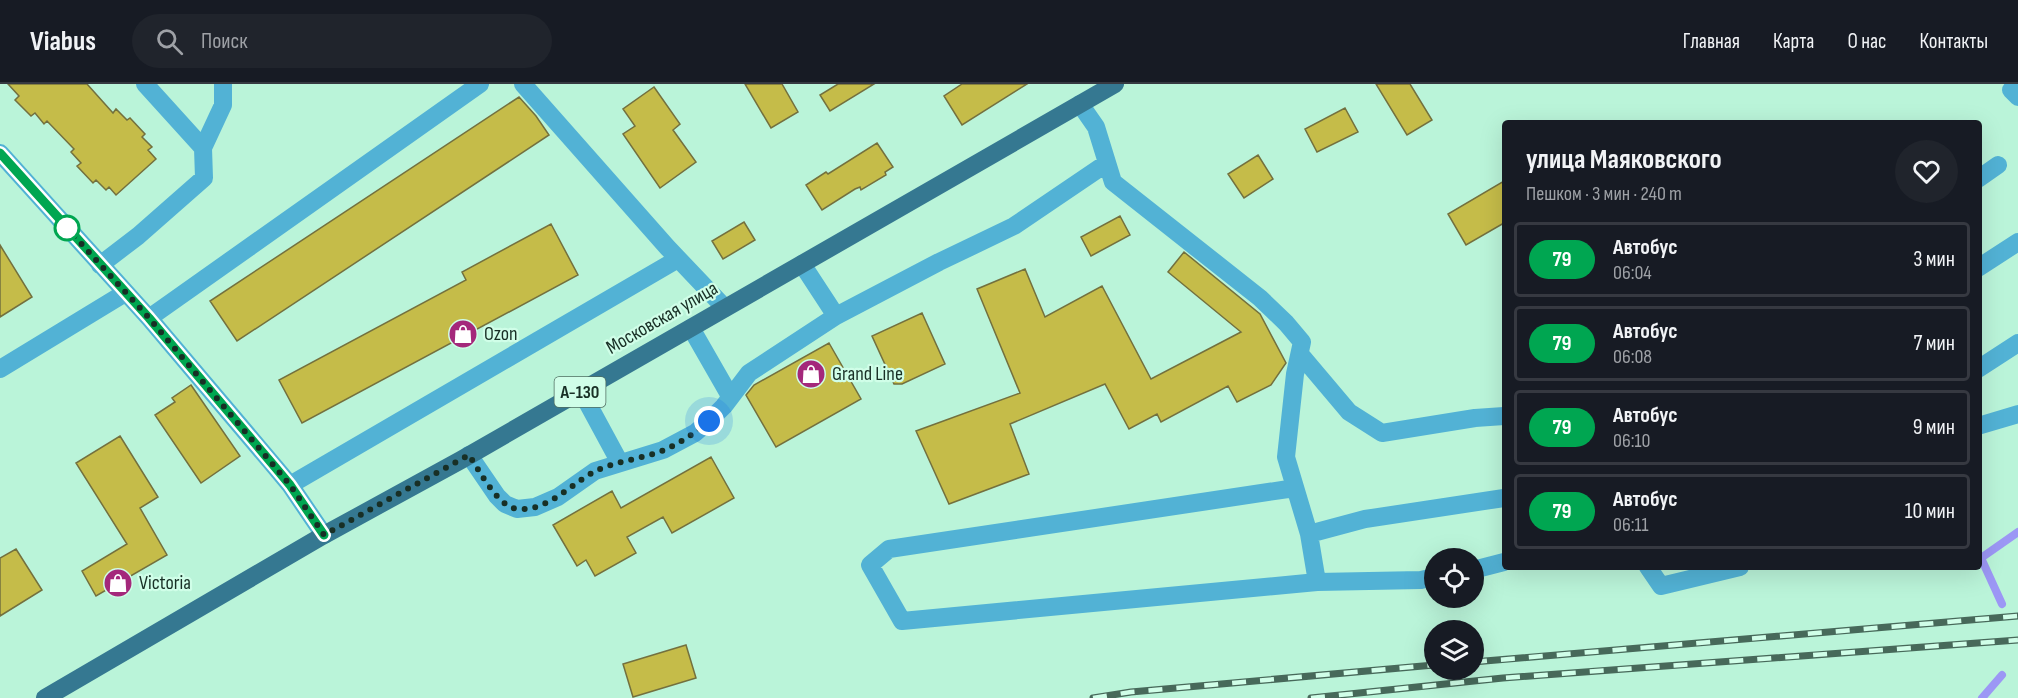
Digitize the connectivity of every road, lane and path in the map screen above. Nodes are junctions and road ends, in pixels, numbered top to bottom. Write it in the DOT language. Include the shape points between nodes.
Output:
graph roads {
  1 [pos="144,84"];
  2 [pos="223,84"];
  3 [pos="480,84"];
  4 [pos="523,84"];
  5 [pos="1115,84"];
  6 [pos="1080,104"];
  7 [pos="203,148"];
  8 [pos="0,153"];
  9 [pos="1107,163"];
  10 [pos="1998,165"];
  11 [pos="1982,176"];
  12 [pos="2018,242"];
  13 [pos="678,259"];
  14 [pos="802,264"];
  15 [pos="100,265"];
  16 [pos="1982,265"];
  17 [pos="125,293"];
  18 [pos="725,308"];
  19 [pos="836,316"];
  20 [pos="149,318"];
  21 [pos="691,328"];
  22 [pos="2018,343"];
  23 [pos="1300,354"];
  24 [pos="1982,366"];
  25 [pos="0,369"];
  26 [pos="581,391"];
  27 [pos="730,396"];
  28 [pos="1502,406"];
  29 [pos="2018,414"];
  30 [pos="1502,417"];
  31 [pos="1475,418"];
  32 [pos="1982,425"];
  33 [pos="469,455"];
  34 [pos="620,463"];
  35 [pos="290,485"];
  36 [pos="1296,488"];
  37 [pos="1502,498"];
  38 [pos="1309,534"];
  39 [pos="324,535"];
  40 [pos="1502,563"];
  41 [pos="1484,567"];
  42 [pos="1650,570"];
  43 [pos="1728,570"];
  44 [pos="1424,579"];
  45 [pos="1317,582"];
  46 [pos="45,698"];
  1 -- 7 [label="street"];
  2 -- 7 [label="street" via="223,105"];
  3 -- 20 [label="street"];
  4 -- 13 [label="street"];
  5 -- 6 [label="main road, Московская улица / А-130"];
  6 -- 9 [label="street" via="1096,127"];
  6 -- 14 [label="main road, Московская улица / А-130"];
  7 -- 15 [label="street" via="204,178"];
  8 -- 15 [label="street"];
  9 -- 19 [label="street" via="1014,226"];
  9 -- 23 [label="street" via="1113,182 1286,322 1302,342"];
  10 -- 11 [label="street"];
  12 -- 16 [label="street"];
  13 -- 18 [label="street"];
  13 -- 35 [label="street"];
  14 -- 18 [label="main road, Московская улица / А-130"];
  14 -- 19 [label="street"];
  15 -- 17 [label="street"];
  17 -- 20 [label="street"];
  17 -- 25 [label="street"];
  18 -- 21 [label="main road, Московская улица / А-130"];
  19 -- 27 [label="street" via="749,373"];
  20 -- 35 [label="street"];
  21 -- 26 [label="main road, Московская улица / А-130"];
  21 -- 27 [label="street"];
  22 -- 24 [label="street"];
  23 -- 31 [label="street" via="1349,412 1382,433"];
  23 -- 36 [label="street" via="1286,458"];
  26 -- 33 [label="main road, Московская улица / А-130"];
  26 -- 34 [label="street"];
  27 -- 34 [label="street" via="695,433 663,450"];
  28 -- 31 [label="street"];
  29 -- 32 [label="street"];
  30 -- 31 [label="street"];
  33 -- 34 [label="street" via="497,496 517,509 536,507 595,471"];
  33 -- 39 [label="main road, Московская улица / А-130"];
  35 -- 39 [label="street"];
  36 -- 38 [label="street"];
  36 -- 45 [label="street" via="889,549 870,565 902,621"];
  37 -- 38 [label="street" via="1365,519"];
  38 -- 45 [label="street"];
  39 -- 46 [label="main road, Московская улица / А-130"];
  40 -- 41 [label="street"];
  42 -- 43 [label="street" via="1661,586"];
  44 -- 45 [label="street"];
}
